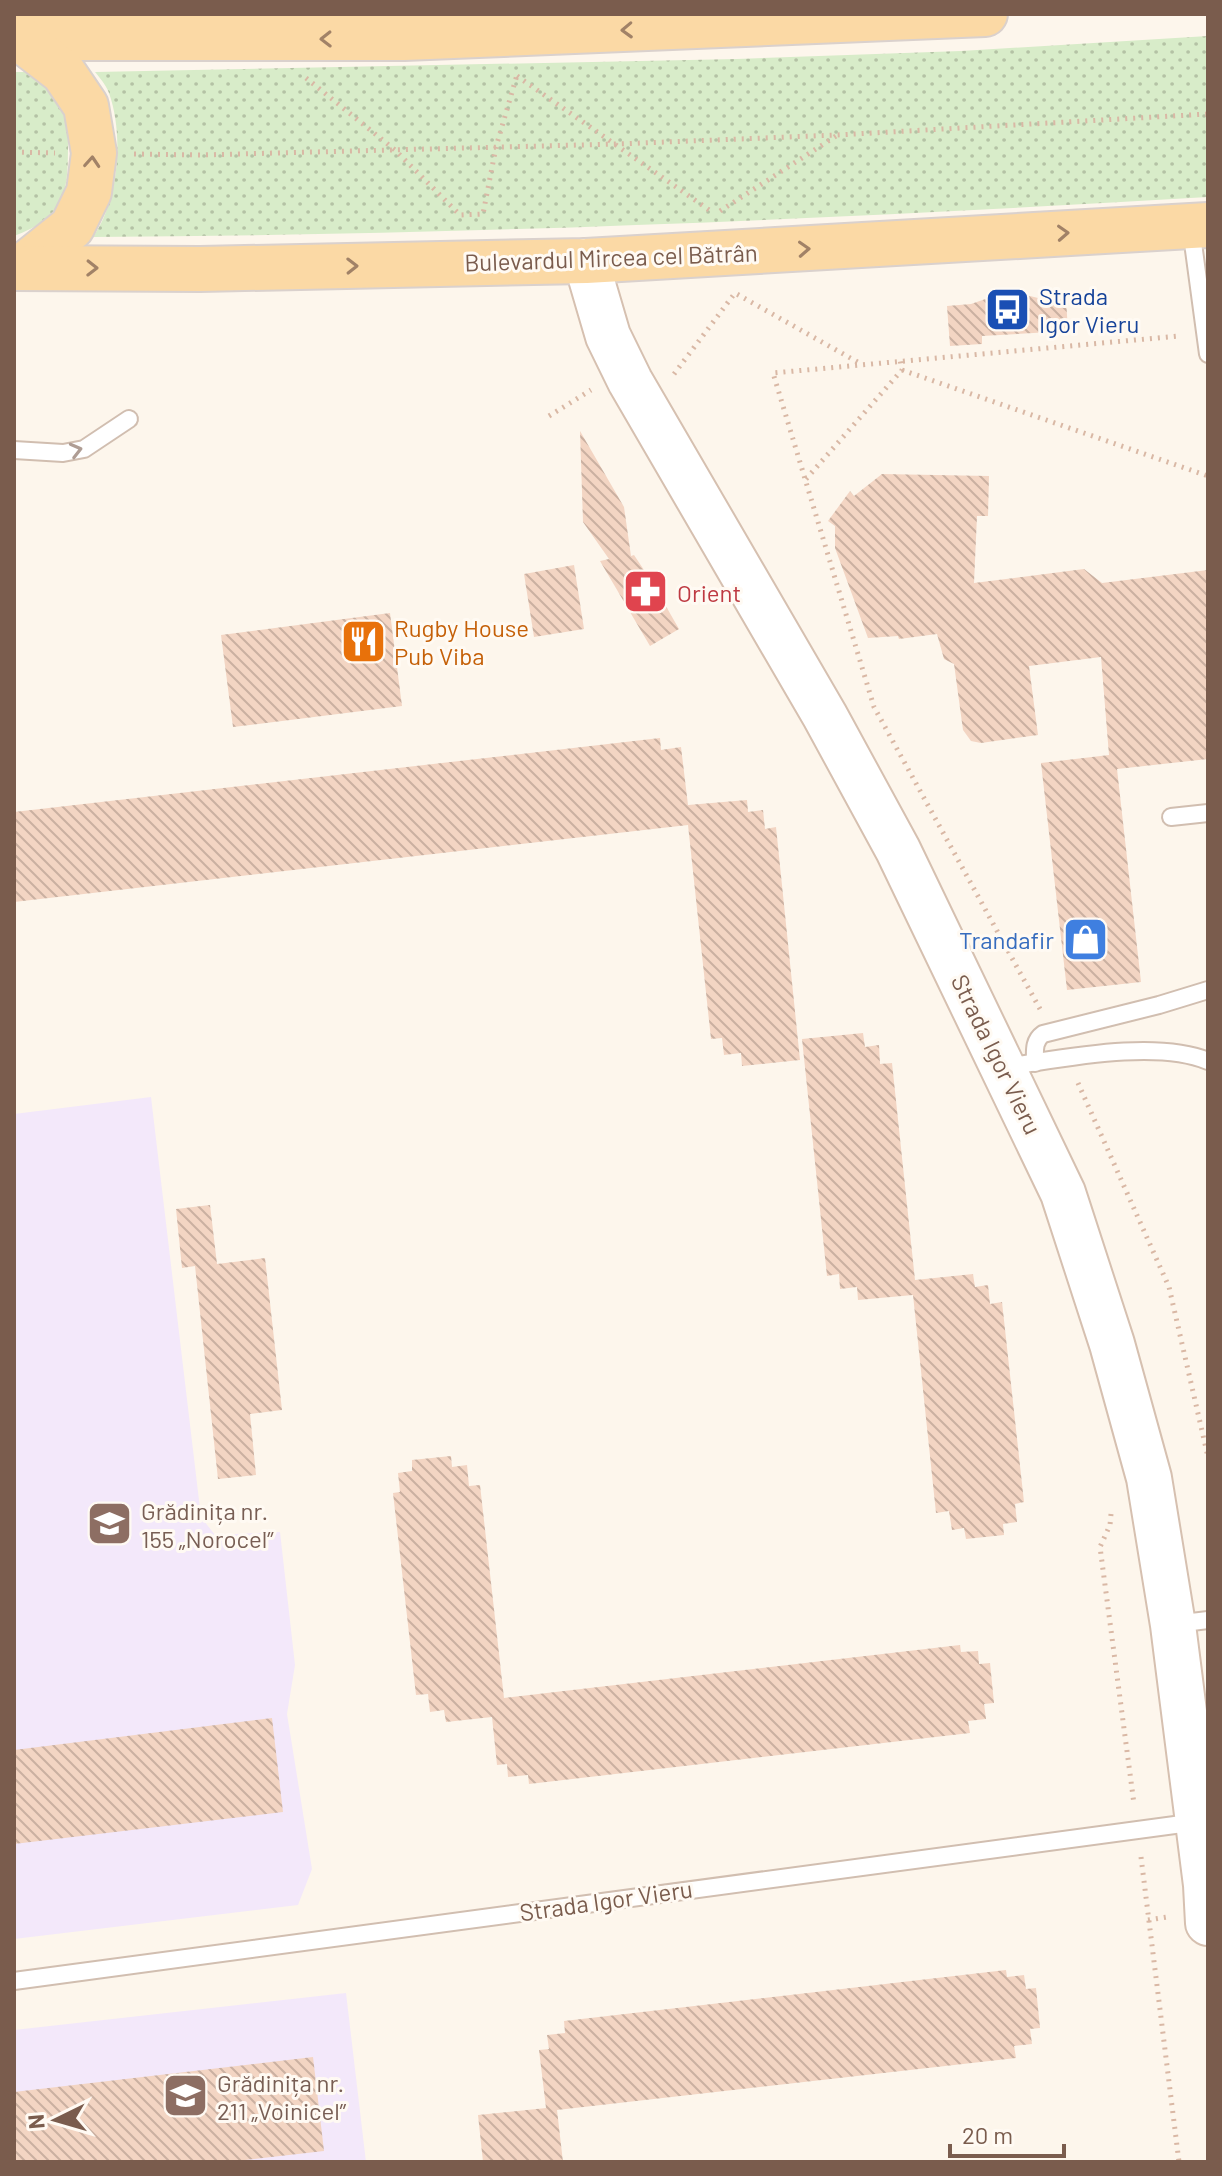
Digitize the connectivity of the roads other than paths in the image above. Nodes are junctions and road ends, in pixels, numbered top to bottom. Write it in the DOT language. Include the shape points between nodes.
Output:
graph roads {
  1 [pos="985,14"];
  2 [pos="682,21"];
  3 [pos="403,26"];
  4 [pos="16,38"];
  5 [pos="1199,225"];
  6 [pos="586,261"];
  7 [pos="18,268"];
  8 [pos="1208,354"];
  9 [pos="129,419"];
  10 [pos="14,450"];
  11 [pos="1208,813"];
  12 [pos="1171,817"];
  13 [pos="1208,990"];
  14 [pos="1208,1061"];
  15 [pos="1019,1065"];
  16 [pos="1191,1622"];
  17 [pos="1199,1751"];
  18 [pos="1199,1822"];
  19 [pos="1207,1897"];
  20 [pos="14,1981"];
  1 -- 2 [label="main road"];
  2 -- 3 [label="main road, one-way" via="518,55"];
  3 -- 4 [label="main road, one-way" via="299,39"];
  7 -- 4 [label="main road, one-way" via="72,227 89,192 94,153 86,106 63,72"];
  6 -- 5 [label="main road, Bulevardul Mircea cel Bătrân, one-way"];
  5 -- 8 [label="lane"];
  7 -- 6 [label="main road, Bulevardul Mircea cel Bătrân, one-way"];
  6 -- 15 [label="main road, Strada Igor Vieru" via="608,336 630,381"];
  10 -- 9 [label="lane, one-way" via="84,449"];
  11 -- 12 [label="lane"];
  13 -- 15 [label="lane" via="1052,1030 1037,1038"];
  14 -- 15 [label="lane" via="1193,1055 1117,1051"];
  15 -- 16 [label="main road, Strada Igor Vieru" via="1095,1284"];
  16 -- 17 [label="main road, Strada Igor Vieru"];
  17 -- 18 [label="main road, Strada Igor Vieru"];
  18 -- 19 [label="main road, Strada Igor Vieru"];
  18 -- 20 [label="lane, Strada Igor Vieru"];
}
